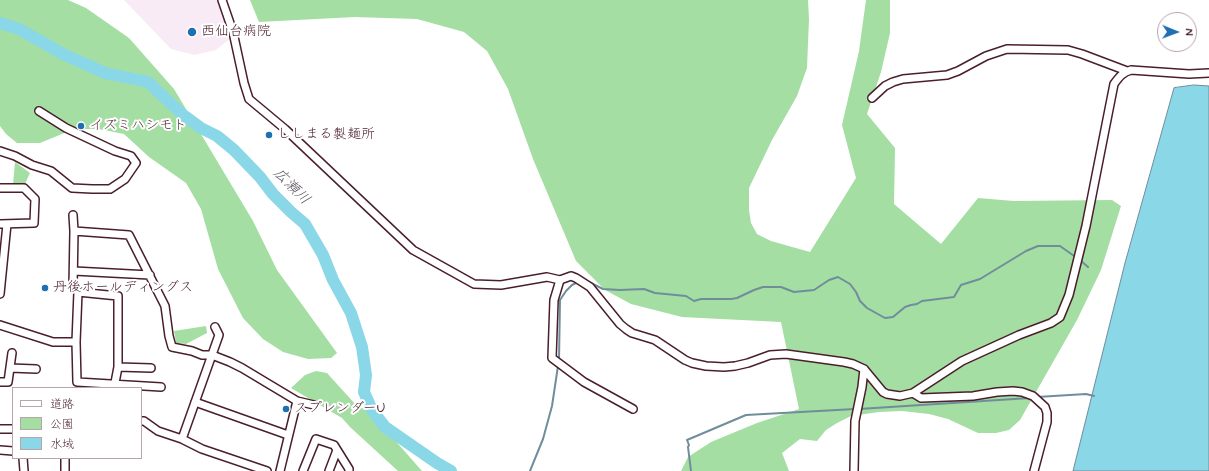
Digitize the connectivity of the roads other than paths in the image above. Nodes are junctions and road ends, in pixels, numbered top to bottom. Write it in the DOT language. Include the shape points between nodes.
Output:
graph roads {
  1 [pos="222,0"];
  2 [pos="1127,71"];
  3 [pos="1209,73"];
  4 [pos="872,98"];
  5 [pos="39,111"];
  6 [pos="0,151"];
  7 [pos="0,188"];
  8 [pos="74,215"];
  9 [pos="4,224"];
  10 [pos="74,231"];
  11 [pos="74,271"];
  12 [pos="150,275"];
  13 [pos="560,280"];
  14 [pos="73,286"];
  15 [pos="0,294"];
  16 [pos="0,325"];
  17 [pos="215,327"];
  18 [pos="76,342"];
  19 [pos="12,353"];
  20 [pos="212,356"];
  21 [pos="118,367"];
  22 [pos="10,368"];
  23 [pos="150,368"];
  24 [pos="36,369"];
  25 [pos="864,370"];
  26 [pos="0,382"];
  27 [pos="114,386"];
  28 [pos="161,387"];
  29 [pos="913,393"];
  30 [pos="297,401"];
  31 [pos="195,402"];
  32 [pos="314,405"];
  33 [pos="632,409"];
  34 [pos="142,421"];
  35 [pos="12,429"];
  36 [pos="0,430"];
  37 [pos="288,435"];
  38 [pos="182,439"];
  39 [pos="0,450"];
  40 [pos="337,450"];
  41 [pos="12,451"];
  42 [pos="23,459"];
  43 [pos="65,459"];
  44 [pos="246,467"];
  45 [pos="24,471"];
  46 [pos="65,471"];
  47 [pos="267,471"];
  48 [pos="280,471"];
  49 [pos="303,471"];
  50 [pos="329,471"];
  51 [pos="349,471"];
  52 [pos="854,471"];
  53 [pos="1034,471"];
  1 -- 13 [label="street" via="233,32 249,99 285,129 413,250 474,284 501,285 547,277"];
  2 -- 3 [label="street" via="1136,69 1189,74"];
  2 -- 4 [label="street" via="1068,50 1006,49 947,75 893,82"];
  2 -- 29 [label="street" via="1119,76 1114,84 1086,226 1069,295 1060,316 1051,323 962,361"];
  5 -- 6 [label="street" via="66,128 131,156 136,162 124,179 110,189 72,188 51,171"];
  7 -- 9 [label="street" via="24,188 35,199 34,223"];
  8 -- 10 [label="street"];
  9 -- 15 [label="street"];
  10 -- 11 [label="street"];
  10 -- 12 [label="street" via="129,235"];
  11 -- 12 [label="street"];
  11 -- 14 [label="street"];
  12 -- 20 [label="street" via="165,306 172,347 202,356"];
  13 -- 25 [label="street" via="571,276 581,280 626,329 655,340 692,363 724,368 770,355 786,354 844,362"];
  13 -- 33 [label="street" via="554,300 552,358 584,382"];
  16 -- 18 [label="street" via="53,342"];
  17 -- 20 [label="street" via="219,335"];
  18 -- 21 [label="street" via="78,292 118,296"];
  18 -- 27 [label="street" via="77,382"];
  19 -- 22 [label="street"];
  20 -- 30 [label="street" via="242,368"];
  20 -- 31 [label="street"];
  21 -- 23 [label="street"];
  21 -- 27 [label="street"];
  22 -- 24 [label="street"];
  22 -- 26 [label="street" via="8,382"];
  25 -- 29 [label="street" via="887,394 900,396"];
  25 -- 52 [label="street" via="855,420"];
  27 -- 28 [label="street"];
  29 -- 53 [label="street" via="921,398 966,397 1013,391 1033,396 1045,406 1047,413"];
  30 -- 32 [label="street"];
  30 -- 37 [label="street"];
  31 -- 37 [label="street"];
  31 -- 38 [label="street"];
  34 -- 38 [label="street" via="158,431"];
  35 -- 36 [label="street"];
  37 -- 48 [label="street"];
  38 -- 44 [label="street"];
  39 -- 41 [label="street"];
  40 -- 49 [label="street" via="334,445 316,439"];
  40 -- 50 [label="street"];
  40 -- 51 [label="street"];
  42 -- 45 [label="street"];
  43 -- 46 [label="street"];
  44 -- 47 [label="street"];
}
